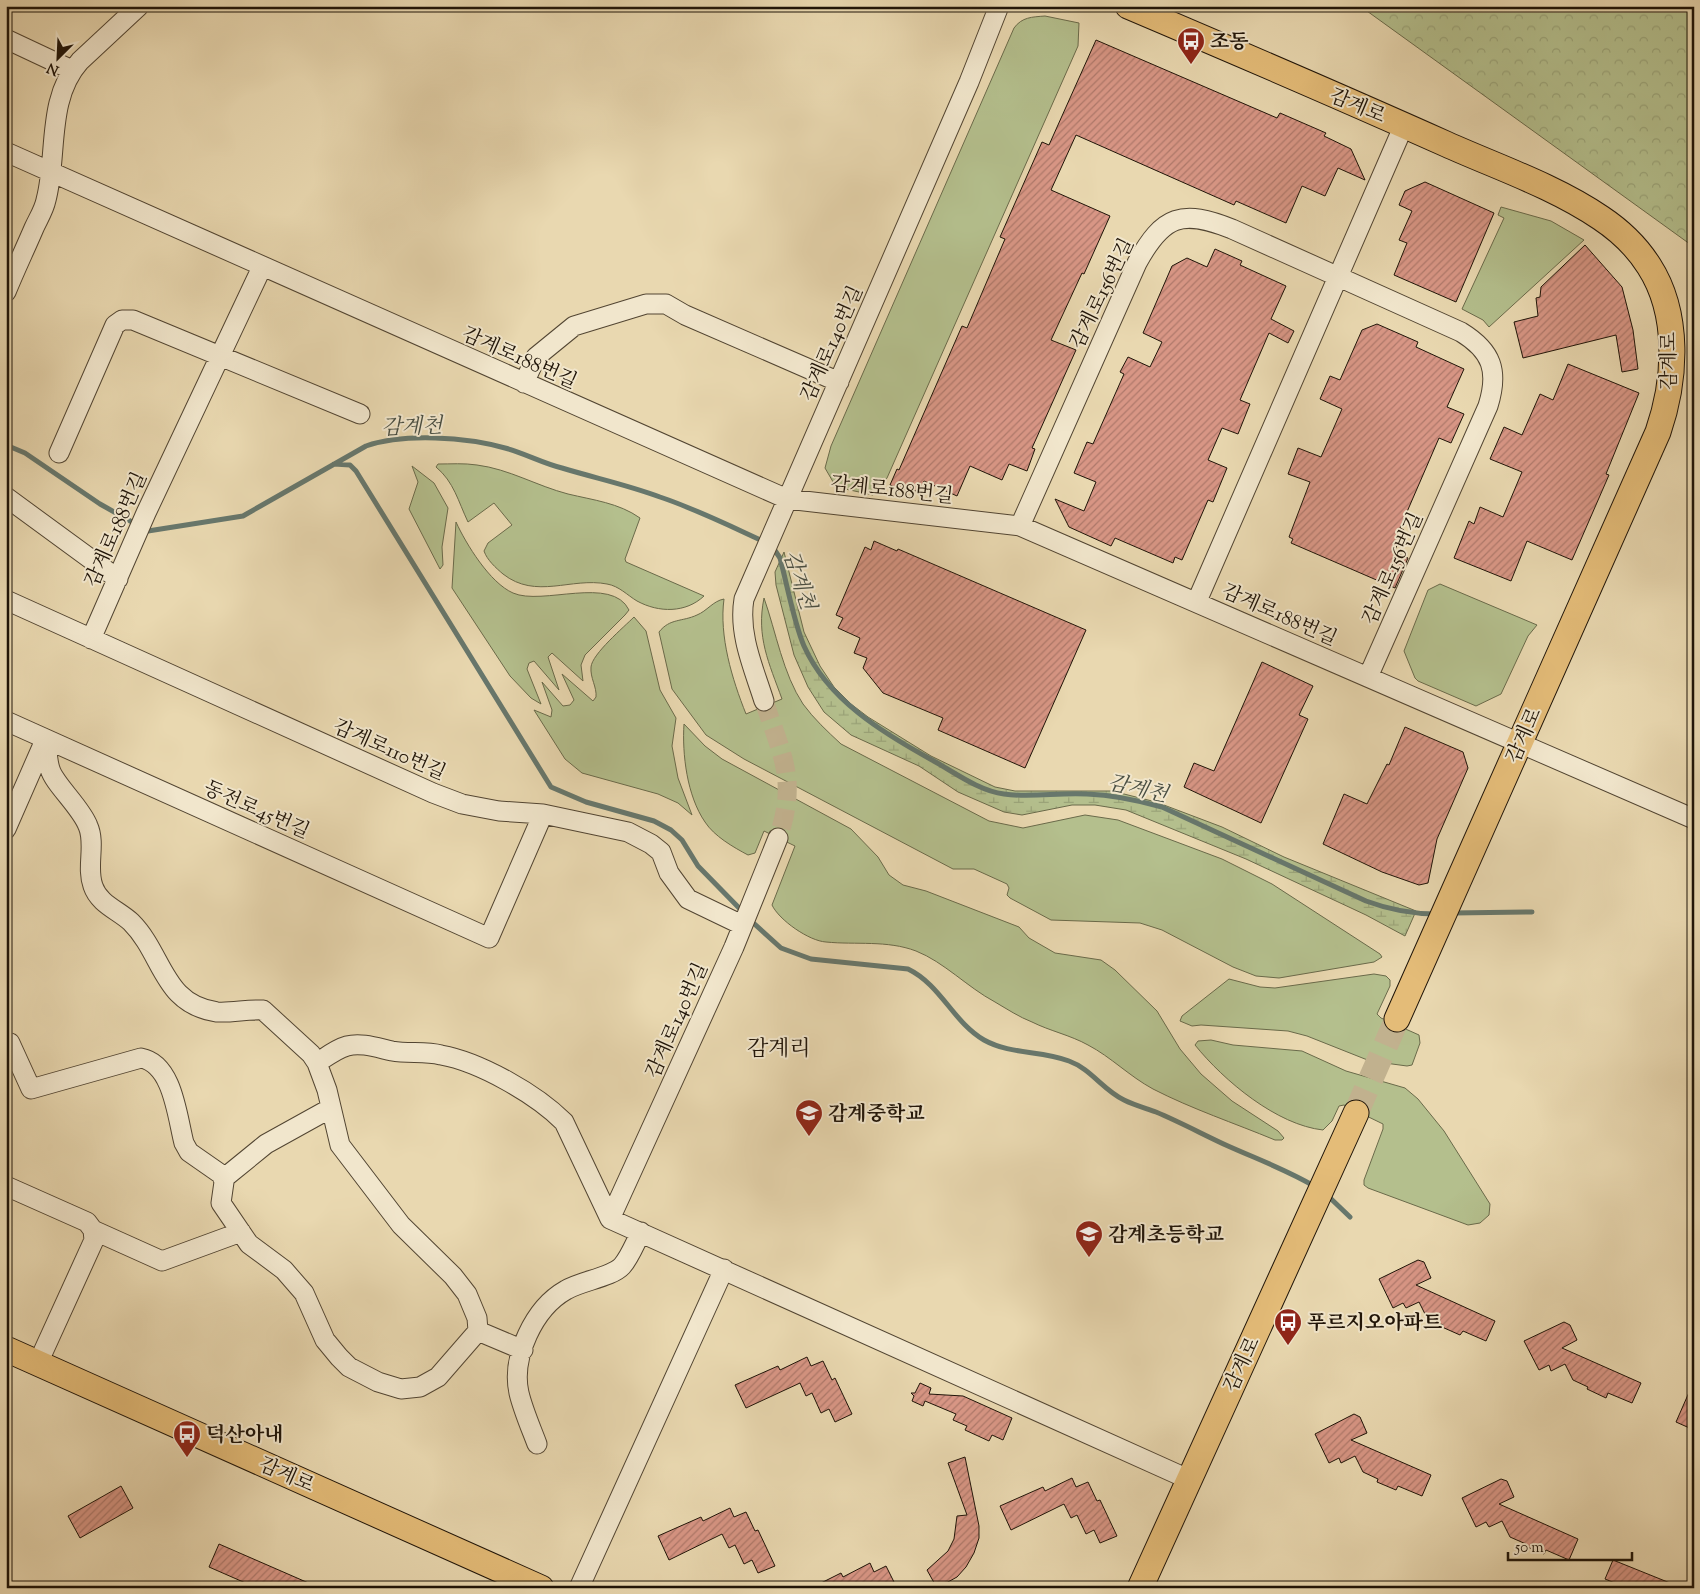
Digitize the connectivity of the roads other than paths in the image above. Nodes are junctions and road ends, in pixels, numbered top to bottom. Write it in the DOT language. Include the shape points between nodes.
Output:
graph roads {
  1 [pos="138,6"];
  2 [pos="999,6"];
  3 [pos="1128,6"];
  4 [pos="6,38"];
  5 [pos="72,70"];
  6 [pos="1404,125"];
  7 [pos="6,152"];
  8 [pos="52,172"];
  9 [pos="262,268"];
  10 [pos="10,272"];
  11 [pos="1338,276"];
  12 [pos="6,292"];
  13 [pos="219,355"];
  14 [pos="839,382"];
  15 [pos="524,383"];
  16 [pos="360,414"];
  17 [pos="59,453"];
  18 [pos="6,497"];
  19 [pos="787,500"];
  20 [pos="1020,526"];
  21 [pos="118,579"];
  22 [pos="6,600"];
  23 [pos="1197,601"];
  24 [pos="91,639"];
  25 [pos="1368,677"];
  26 [pos="764,701"];
  27 [pos="6,721"];
  28 [pos="46,739"];
  29 [pos="1519,744"];
  30 [pos="543,814"];
  31 [pos="1694,819"];
  32 [pos="6,828"];
  33 [pos="778,838"];
  34 [pos="742,925"];
  35 [pos="1397,1019"];
  36 [pos="6,1043"];
  37 [pos="317,1063"];
  38 [pos="332,1108"];
  39 [pos="1356,1114"];
  40 [pos="224,1179"];
  41 [pos="6,1186"];
  42 [pos="610,1219"];
  43 [pos="93,1230"];
  44 [pos="241,1232"];
  45 [pos="641,1232"];
  46 [pos="724,1268"];
  47 [pos="478,1331"];
  48 [pos="6,1349"];
  49 [pos="522,1350"];
  50 [pos="38,1363"];
  51 [pos="536,1444"];
  52 [pos="1188,1479"];
  53 [pos="541,1588"];
  54 [pos="579,1588"];
  55 [pos="1140,1588"];
  1 -- 5 [label="street"];
  2 -- 14 [label="street, 감계로140번길"];
  3 -- 6 [label="main road, 감계로"];
  4 -- 5 [label="street"];
  5 -- 8 [label="street" via="59,102"];
  6 -- 11 [label="street"];
  6 -- 29 [label="main road, 감계로" via="1550,190 1600,217 1619,231 1649,266 1666,311 1672,362 1667,406 1645,463"];
  7 -- 8 [label="street, 감계로188번길"];
  8 -- 9 [label="street, 감계로188번길"];
  8 -- 10 [label="street" via="46,202"];
  9 -- 13 [label="street, 감계로188번길"];
  9 -- 15 [label="street, 감계로188번길"];
  10 -- 12 [label="street"];
  11 -- 20 [label="street, 감계로156번길" via="1206,219 1183,219 1164,227 1148,242 1137,263"];
  11 -- 23 [label="street"];
  11 -- 25 [label="street, 감계로156번길" via="1467,336 1485,352 1493,374 1488,406"];
  13 -- 16 [label="street"];
  13 -- 17 [label="street" via="133,320 122,320 116,325"];
  13 -- 21 [label="street, 감계로188번길"];
  14 -- 15 [label="street" via="666,304 646,304 574,326 536,357"];
  14 -- 19 [label="street, 감계로140번길"];
  15 -- 19 [label="street, 감계로188번길"];
  18 -- 21 [label="street"];
  19 -- 20 [label="street, 감계로188번길"];
  19 -- 26 [label="street, 감계로140번길" via="749,587 742,613 743,630"];
  20 -- 23 [label="street, 감계로188번길"];
  21 -- 24 [label="street, 감계로188번길"];
  22 -- 24 [label="street, 감계로110번길"];
  23 -- 25 [label="street, 감계로188번길"];
  24 -- 30 [label="street, 감계로110번길" via="433,793 462,804"];
  25 -- 29 [label="street, 감계로188번길"];
  27 -- 28 [label="street, 동전로45번길"];
  28 -- 30 [label="street, 동전로45번길" via="489,938"];
  28 -- 32 [label="street"];
  28 -- 37 [label="street" via="50,771 89,827 92,884 96,894 131,923 149,945 171,986 198,1008 219,1012 263,1010 312,1054"];
  29 -- 31 [label="street, 감계로188번길"];
  29 -- 35 [label="main road, 감계로"];
  30 -- 34 [label="street, 감계로110번길" via="628,832 651,844 661,852 669,873 688,899"];
  33 -- 34 [label="street, 감계로140번길"];
  34 -- 42 [label="street, 감계로140번길"];
  36 -- 40 [label="street" via="10,1043 32,1089 141,1058 150,1060 167,1078 189,1152"];
  37 -- 38 [label="street"];
  37 -- 42 [label="street" via="338,1049 355,1044 443,1055 506,1081 564,1122"];
  38 -- 40 [label="street" via="266,1144"];
  38 -- 47 [label="street" via="340,1145 401,1225 467,1294 477,1318"];
  39 -- 52 [label="main road, 감계로"];
  40 -- 44 [label="street" via="220,1203"];
  41 -- 43 [label="street" via="87,1222"];
  42 -- 45 [label="street"];
  43 -- 44 [label="street" via="162,1261"];
  43 -- 50 [label="street" via="94,1240"];
  44 -- 47 [label="street" via="249,1244 294,1279 304,1293 325,1340 339,1357 349,1367 378,1382 401,1389 420,1387 438,1377"];
  45 -- 46 [label="street"];
  45 -- 49 [label="street" via="622,1266 566,1290 554,1300 534,1323"];
  46 -- 52 [label="street"];
  46 -- 54 [label="street"];
  47 -- 49 [label="street"];
  48 -- 50 [label="main road, 감계로"];
  49 -- 51 [label="street" via="519,1393"];
  50 -- 53 [label="main road, 감계로"];
  52 -- 55 [label="main road, 감계로"];
}
